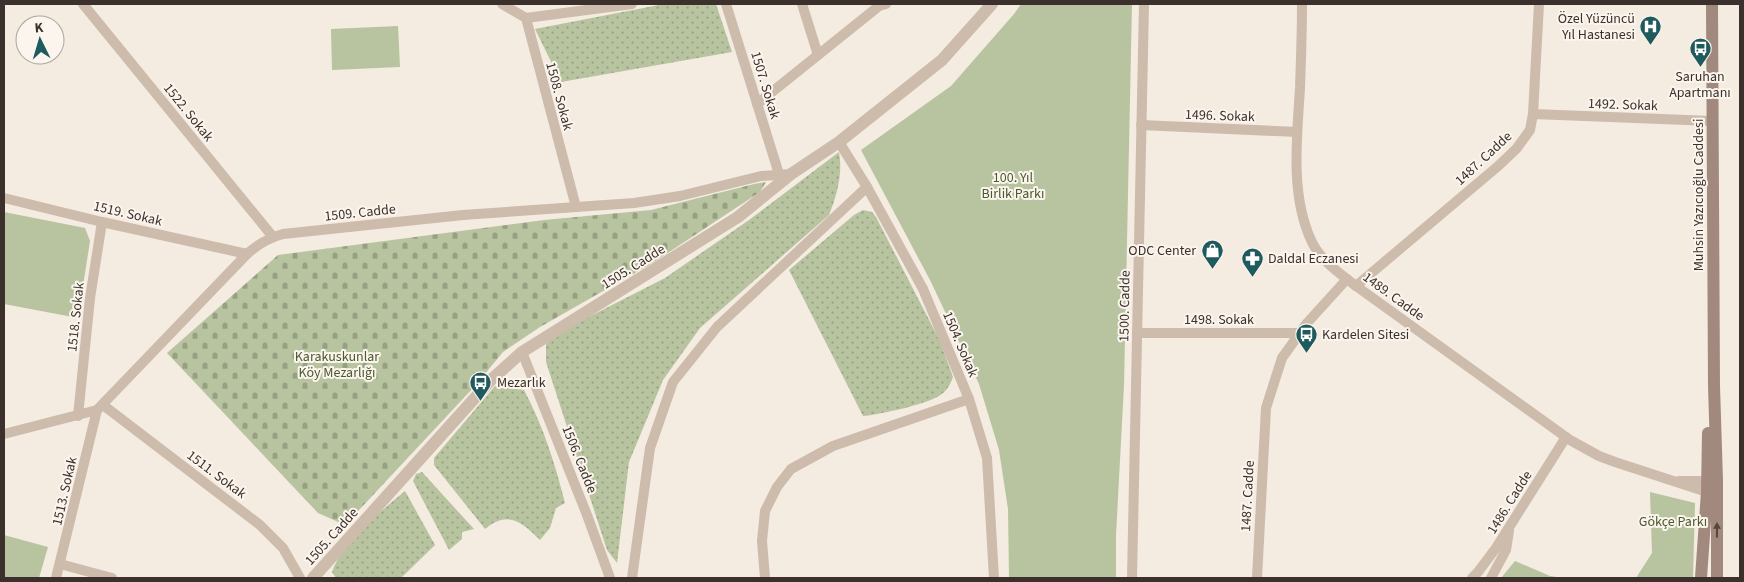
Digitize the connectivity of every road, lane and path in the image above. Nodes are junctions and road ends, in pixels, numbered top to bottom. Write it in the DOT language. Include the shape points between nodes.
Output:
graph roads {
  1 [pos="83,4"];
  2 [pos="502,4"];
  3 [pos="632,4"];
  4 [pos="726,4"];
  5 [pos="802,4"];
  6 [pos="886,4"];
  7 [pos="992,4"];
  8 [pos="1144,4"];
  9 [pos="1302,4"];
  10 [pos="1539,4"];
  11 [pos="1712,4"];
  12 [pos="526,18"];
  13 [pos="818,55"];
  14 [pos="757,104"];
  15 [pos="1533,114"];
  16 [pos="1712,121"];
  17 [pos="1141,125"];
  18 [pos="1298,132"];
  19 [pos="839,142"];
  20 [pos="785,174"];
  21 [pos="867,187"];
  22 [pos="4,198"];
  23 [pos="576,207"];
  24 [pos="102,222"];
  25 [pos="273,237"];
  26 [pos="247,254"];
  27 [pos="1352,282"];
  28 [pos="1137,333"];
  29 [pos="1300,333"];
  30 [pos="522,352"];
  31 [pos="969,399"];
  32 [pos="100,408"];
  33 [pos="78,416"];
  34 [pos="4,434"];
  35 [pos="1566,437"];
  36 [pos="1710,489"];
  37 [pos="1509,528"];
  38 [pos="60,564"];
  39 [pos="56,578"];
  40 [pos="112,578"];
  41 [pos="300,578"];
  42 [pos="313,578"];
  43 [pos="610,578"];
  44 [pos="632,578"];
  45 [pos="765,578"];
  46 [pos="994,578"];
  47 [pos="1132,578"];
  48 [pos="1257,578"];
  49 [pos="1472,578"];
  50 [pos="1491,578"];
  51 [pos="1701,578"];
  52 [pos="1717,578"];
  1 -- 25 [label="street, 1522. Sokak"];
  2 -- 12 [label="street"];
  3 -- 12 [label="street"];
  4 -- 14 [label="street, 1507. Sokak"];
  5 -- 13 [label="street"];
  6 -- 13 [label="street" via="878,6"];
  7 -- 19 [label="street, 1505. Cadde" via="942,60"];
  8 -- 17 [label="street, 1500. Cadde"];
  9 -- 18 [label="street, 1489. Cadde"];
  10 -- 15 [label="street, 1487. Cadde"];
  11 -- 16 [label="main road, Muhsin Yazıcıoğlu Caddesi"];
  12 -- 23 [label="street, 1508. Sokak"];
  13 -- 14 [label="street"];
  14 -- 20 [label="street, 1507. Sokak"];
  15 -- 16 [label="street, 1492. Sokak"];
  15 -- 27 [label="street, 1487. Cadde" via="1530,130 1497,167"];
  16 -- 36 [label="main road, Muhsin Yazıcıoğlu Caddesi" via="1714,386"];
  17 -- 18 [label="street, 1496. Sokak"];
  17 -- 28 [label="street, 1500. Cadde"];
  18 -- 27 [label="street, 1489. Cadde" via="1298,196 1302,218 1311,241 1324,259"];
  19 -- 20 [label="street, 1505. Cadde"];
  19 -- 21 [label="street, 1504. Sokak"];
  20 -- 23 [label="street, 1509. Cadde" via="654,200"];
  20 -- 30 [label="street, 1505. Cadde" via="738,217"];
  21 -- 31 [label="street, 1504. Sokak" via="923,289"];
  21 -- 44 [label="street" via="717,327 673,382 650,448"];
  22 -- 24 [label="street, 1519. Sokak"];
  23 -- 25 [label="street, 1509. Cadde"];
  24 -- 26 [label="street, 1519. Sokak"];
  24 -- 33 [label="street, 1518. Sokak" via="90,298"];
  25 -- 26 [label="street, 1509. Cadde"];
  26 -- 32 [label="street, 1509. Cadde"];
  27 -- 29 [label="street, 1487. Cadde"];
  27 -- 35 [label="street, 1489. Cadde"];
  28 -- 29 [label="street, 1498. Sokak"];
  28 -- 47 [label="street, 1500. Cadde"];
  29 -- 48 [label="street, 1487. Cadde" via="1282,358 1266,408"];
  30 -- 42 [label="street, 1505. Cadde" via="491,380"];
  30 -- 43 [label="street, 1506. Cadde"];
  31 -- 45 [label="street" via="833,446 791,469 777,486 764,511"];
  31 -- 46 [label="street, 1504. Sokak" via="987,458"];
  32 -- 33 [label="street, 1509. Cadde"];
  32 -- 38 [label="street, 1513. Sokak"];
  32 -- 41 [label="street, 1511. Sokak" via="260,525 283,548"];
  33 -- 34 [label="street, 1509. Cadde"];
  35 -- 36 [label="street, 1489. Cadde" via="1607,459 1689,487"];
  35 -- 37 [label="street, 1486. Cadde"];
  36 -- 51 [label="main road, Muhsin Yazıcıoğlu Caddesi"];
  52 -- 36 [label="main road, Muhsin Yazıcıoğlu Caddesi, one-way"];
  37 -- 49 [label="street, 1486. Cadde"];
  37 -- 50 [label="street" via="1506,550"];
  38 -- 39 [label="street, 1513. Sokak"];
  38 -- 40 [label="street"];
}
